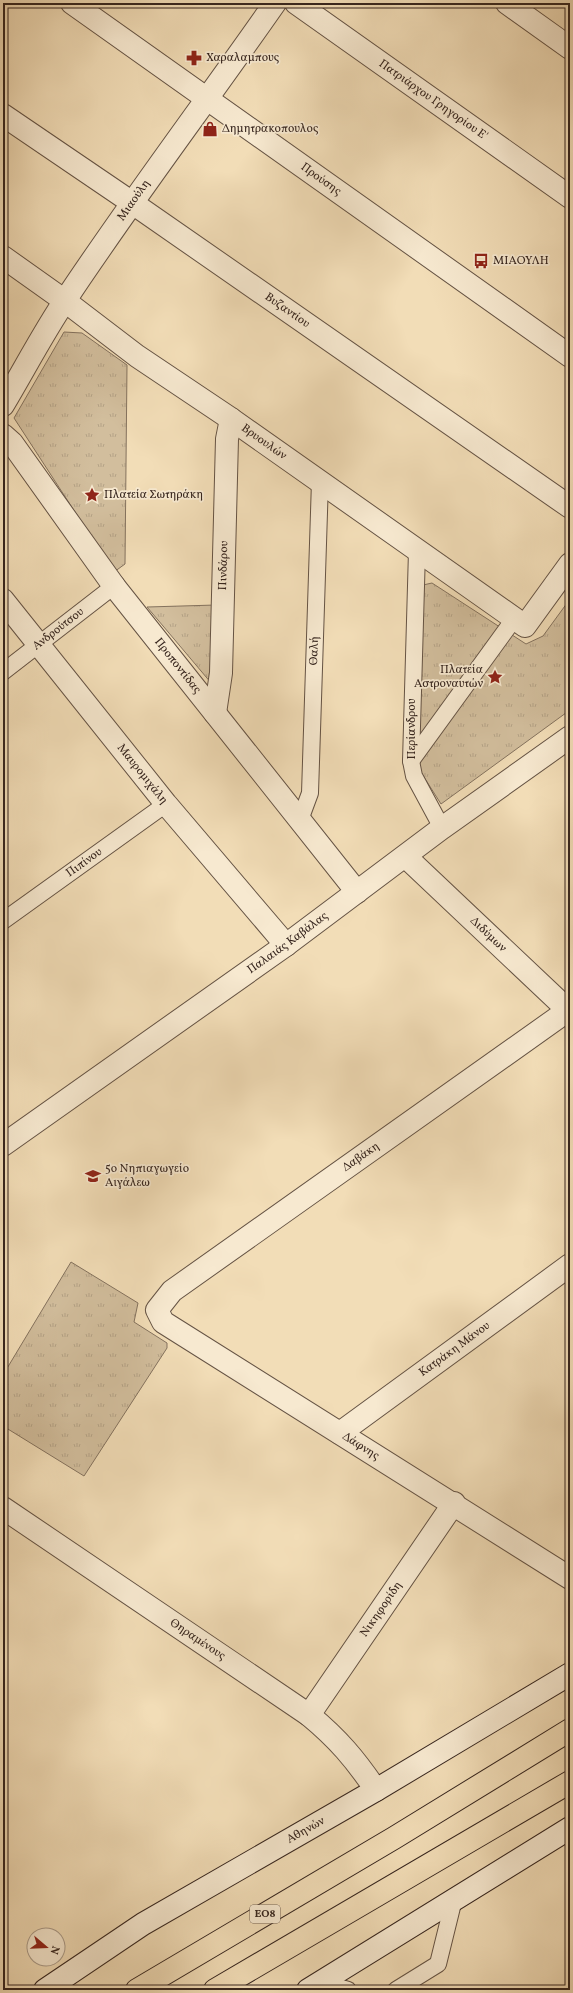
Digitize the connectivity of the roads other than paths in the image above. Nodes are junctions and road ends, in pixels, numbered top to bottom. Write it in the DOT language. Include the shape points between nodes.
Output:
graph roads {
  1 [pos="72,3"];
  2 [pos="275,3"];
  3 [pos="296,3"];
  4 [pos="507,3"];
  5 [pos="570,48"];
  6 [pos="208,99"];
  7 [pos="3,115"];
  8 [pos="570,197"];
  9 [pos="132,202"];
  10 [pos="3,257"];
  11 [pos="65,300"];
  12 [pos="570,356"];
  13 [pos="3,406"];
  14 [pos="231,419"];
  15 [pos="3,435"];
  16 [pos="320,481"];
  17 [pos="570,507"];
  18 [pos="417,551"];
  19 [pos="570,564"];
  20 [pos="114,586"];
  21 [pos="3,600"];
  22 [pos="519,622"];
  23 [pos="38,644"];
  24 [pos="3,672"];
  25 [pos="214,713"];
  26 [pos="570,737"];
  27 [pos="411,761"];
  28 [pos="166,804"];
  29 [pos="300,820"];
  30 [pos="442,828"];
  31 [pos="406,857"];
  32 [pos="357,892"];
  33 [pos="3,921"];
  34 [pos="286,945"];
  35 [pos="569,1010"];
  36 [pos="3,1145"];
  37 [pos="570,1265"];
  38 [pos="157,1310"];
  39 [pos="340,1433"];
  40 [pos="454,1504"];
  41 [pos="3,1508"];
  42 [pos="570,1578"];
  43 [pos="570,1674"];
  44 [pos="309,1715"];
  45 [pos="570,1730"];
  46 [pos="570,1782"];
  47 [pos="376,1790"];
  48 [pos="570,1828"];
  49 [pos="454,1899"];
  50 [pos="314,1986"];
  51 [pos="45,1990"];
  52 [pos="137,1990"];
  53 [pos="215,1990"];
  54 [pos="348,1990"];
  55 [pos="396,1990"];
  1 -- 6 [label="street, Προύσης"];
  2 -- 6 [label="street, Μιαούλη"];
  3 -- 8 [label="street, Πατριάρχου Γρηγορίου Ε'"];
  4 -- 5 [label="street"];
  6 -- 9 [label="street, Μιαούλη"];
  6 -- 12 [label="street, Προύσης"];
  7 -- 9 [label="street, Βυζαντίου"];
  9 -- 11 [label="street, Μιαούλη"];
  9 -- 17 [label="street, Βυζαντίου"];
  10 -- 11 [label="street, Βρυουλών"];
  11 -- 13 [label="street, Μιαούλη"];
  11 -- 14 [label="street, Βρυουλών" via="137,356"];
  14 -- 16 [label="street, Βρυουλών"];
  14 -- 25 [label="street, Πινδάρου" via="227,439 221,673"];
  15 -- 20 [label="street, Προποντίδας" via="12,443"];
  16 -- 18 [label="street, Βρυουλών"];
  16 -- 29 [label="lane, Θαλή" via="310,793"];
  18 -- 22 [label="street, Βρυουλών"];
  18 -- 27 [label="lane, Περίανδρου"];
  19 -- 22 [label="street"];
  20 -- 23 [label="lane, Ανδρούτσου"];
  20 -- 25 [label="street, Προποντίδας"];
  21 -- 23 [label="street, Μαυρομιχάλη"];
  22 -- 27 [label="lane"];
  23 -- 24 [label="lane, Ανδρούτσου"];
  23 -- 28 [label="street, Μαυρομιχάλη"];
  25 -- 29 [label="street, Προποντίδας"];
  26 -- 30 [label="street, Παλαιάς Καβάλας"];
  27 -- 30 [label="lane, Περίανδρου" via="414,776"];
  28 -- 33 [label="lane, Πιπίνου"];
  28 -- 34 [label="street, Μαυρομιχάλη"];
  29 -- 32 [label="street, Προποντίδας"];
  30 -- 31 [label="street, Παλαιάς Καβάλας"];
  31 -- 32 [label="street, Παλαιάς Καβάλας"];
  31 -- 35 [label="street, Διδύμων"];
  32 -- 34 [label="street, Παλαιάς Καβάλας"];
  34 -- 36 [label="street, Παλαιάς Καβάλας"];
  35 -- 38 [label="street, Δαβάκη" via="172,1291"];
  37 -- 39 [label="street, Κατράκη Μάνου"];
  38 -- 39 [label="street, Δάφνης" via="163,1322"];
  39 -- 40 [label="street, Δάφνης"];
  40 -- 42 [label="street, Δάφνης"];
  40 -- 44 [label="street, Νικηφορίδη"];
  41 -- 44 [label="street, Θηραμένους"];
  43 -- 47 [label="street, Αθηνών"];
  44 -- 47 [label="street, Θηραμένους" via="334,1735"];
  45 -- 52 [label="highway, ΕΟ8"];
  46 -- 53 [label="highway"];
  47 -- 51 [label="street, Αθηνών" via="143,1924"];
  48 -- 49 [label="street"];
  49 -- 50 [label="street"];
  49 -- 55 [label="lane" via="438,1964"];
  50 -- 54 [label="lane"];
}
